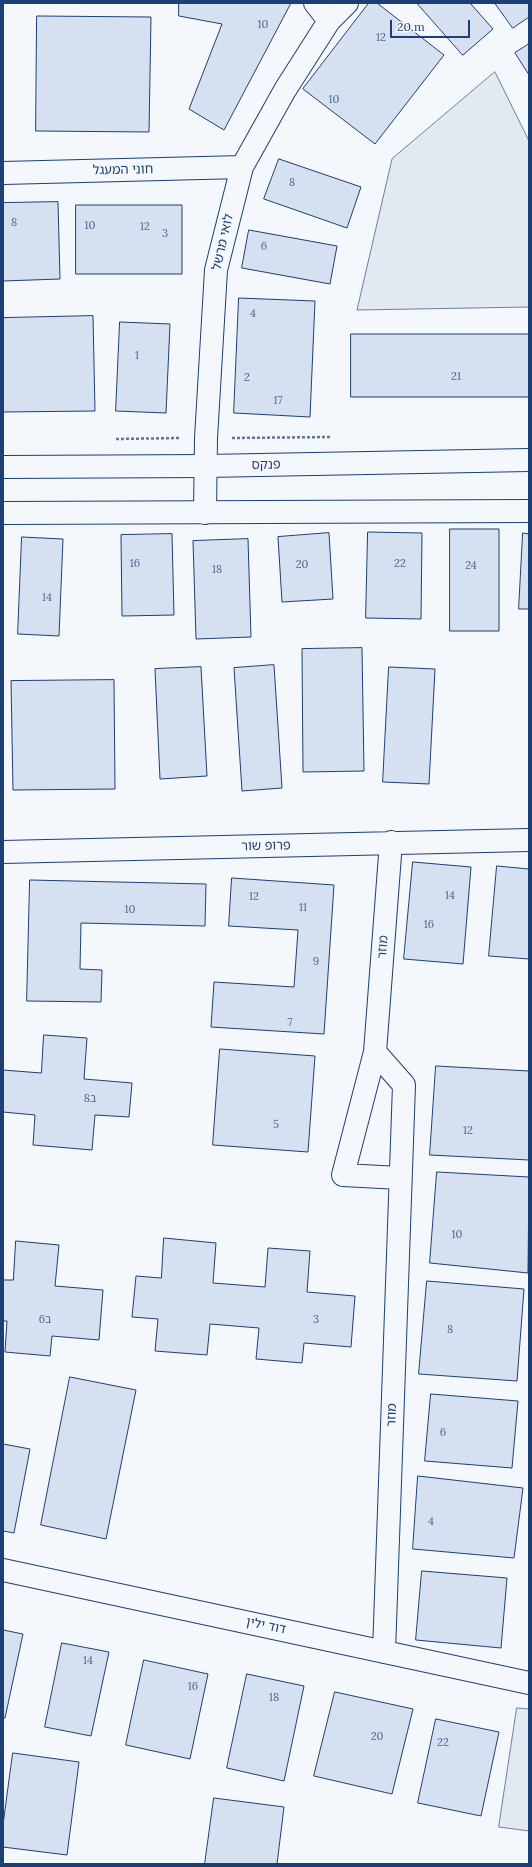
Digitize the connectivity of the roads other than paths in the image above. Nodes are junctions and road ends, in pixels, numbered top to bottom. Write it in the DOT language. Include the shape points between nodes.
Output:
graph roads {
  1 [pos="315,3"];
  2 [pos="346,3"];
  3 [pos="329,21"];
  4 [pos="242,167"];
  5 [pos="3,173"];
  6 [pos="529,460"];
  7 [pos="206,466"];
  8 [pos="3,467"];
  9 [pos="205,512"];
  10 [pos="529,512"];
  11 [pos="3,513"];
  12 [pos="529,840"];
  13 [pos="391,842"];
  14 [pos="3,852"];
  15 [pos="375,1052"];
  16 [pos="400,1178"];
  17 [pos="3,1570"];
  18 [pos="384,1652"];
  19 [pos="529,1683"];
  1 -- 3 [label="street"];
  2 -- 3 [label="street, לואי מרשל"];
  3 -- 4 [label="street, לואי מרשל" via="285,90"];
  4 -- 5 [label="street, חוני המעגל"];
  4 -- 7 [label="street, לואי מרשל" via="216,270"];
  6 -- 7 [label="street, פנקס"];
  7 -- 8 [label="street, פנקס"];
  7 -- 9 [label="street, לואי מרשל"];
  9 -- 10 [label="street"];
  9 -- 11 [label="street"];
  12 -- 13 [label="street, פרופ שור"];
  13 -- 14 [label="street, פרופ שור"];
  13 -- 15 [label="street, מוזר"];
  15 -- 16 [label="street, מוזר" via="404,1085"];
  15 -- 16 [label="street, מוזר" via="343,1175"];
  16 -- 18 [label="street, מוזר"];
  17 -- 18 [label="street, דוד ילין"];
  18 -- 19 [label="street, דוד ילין"];
}
